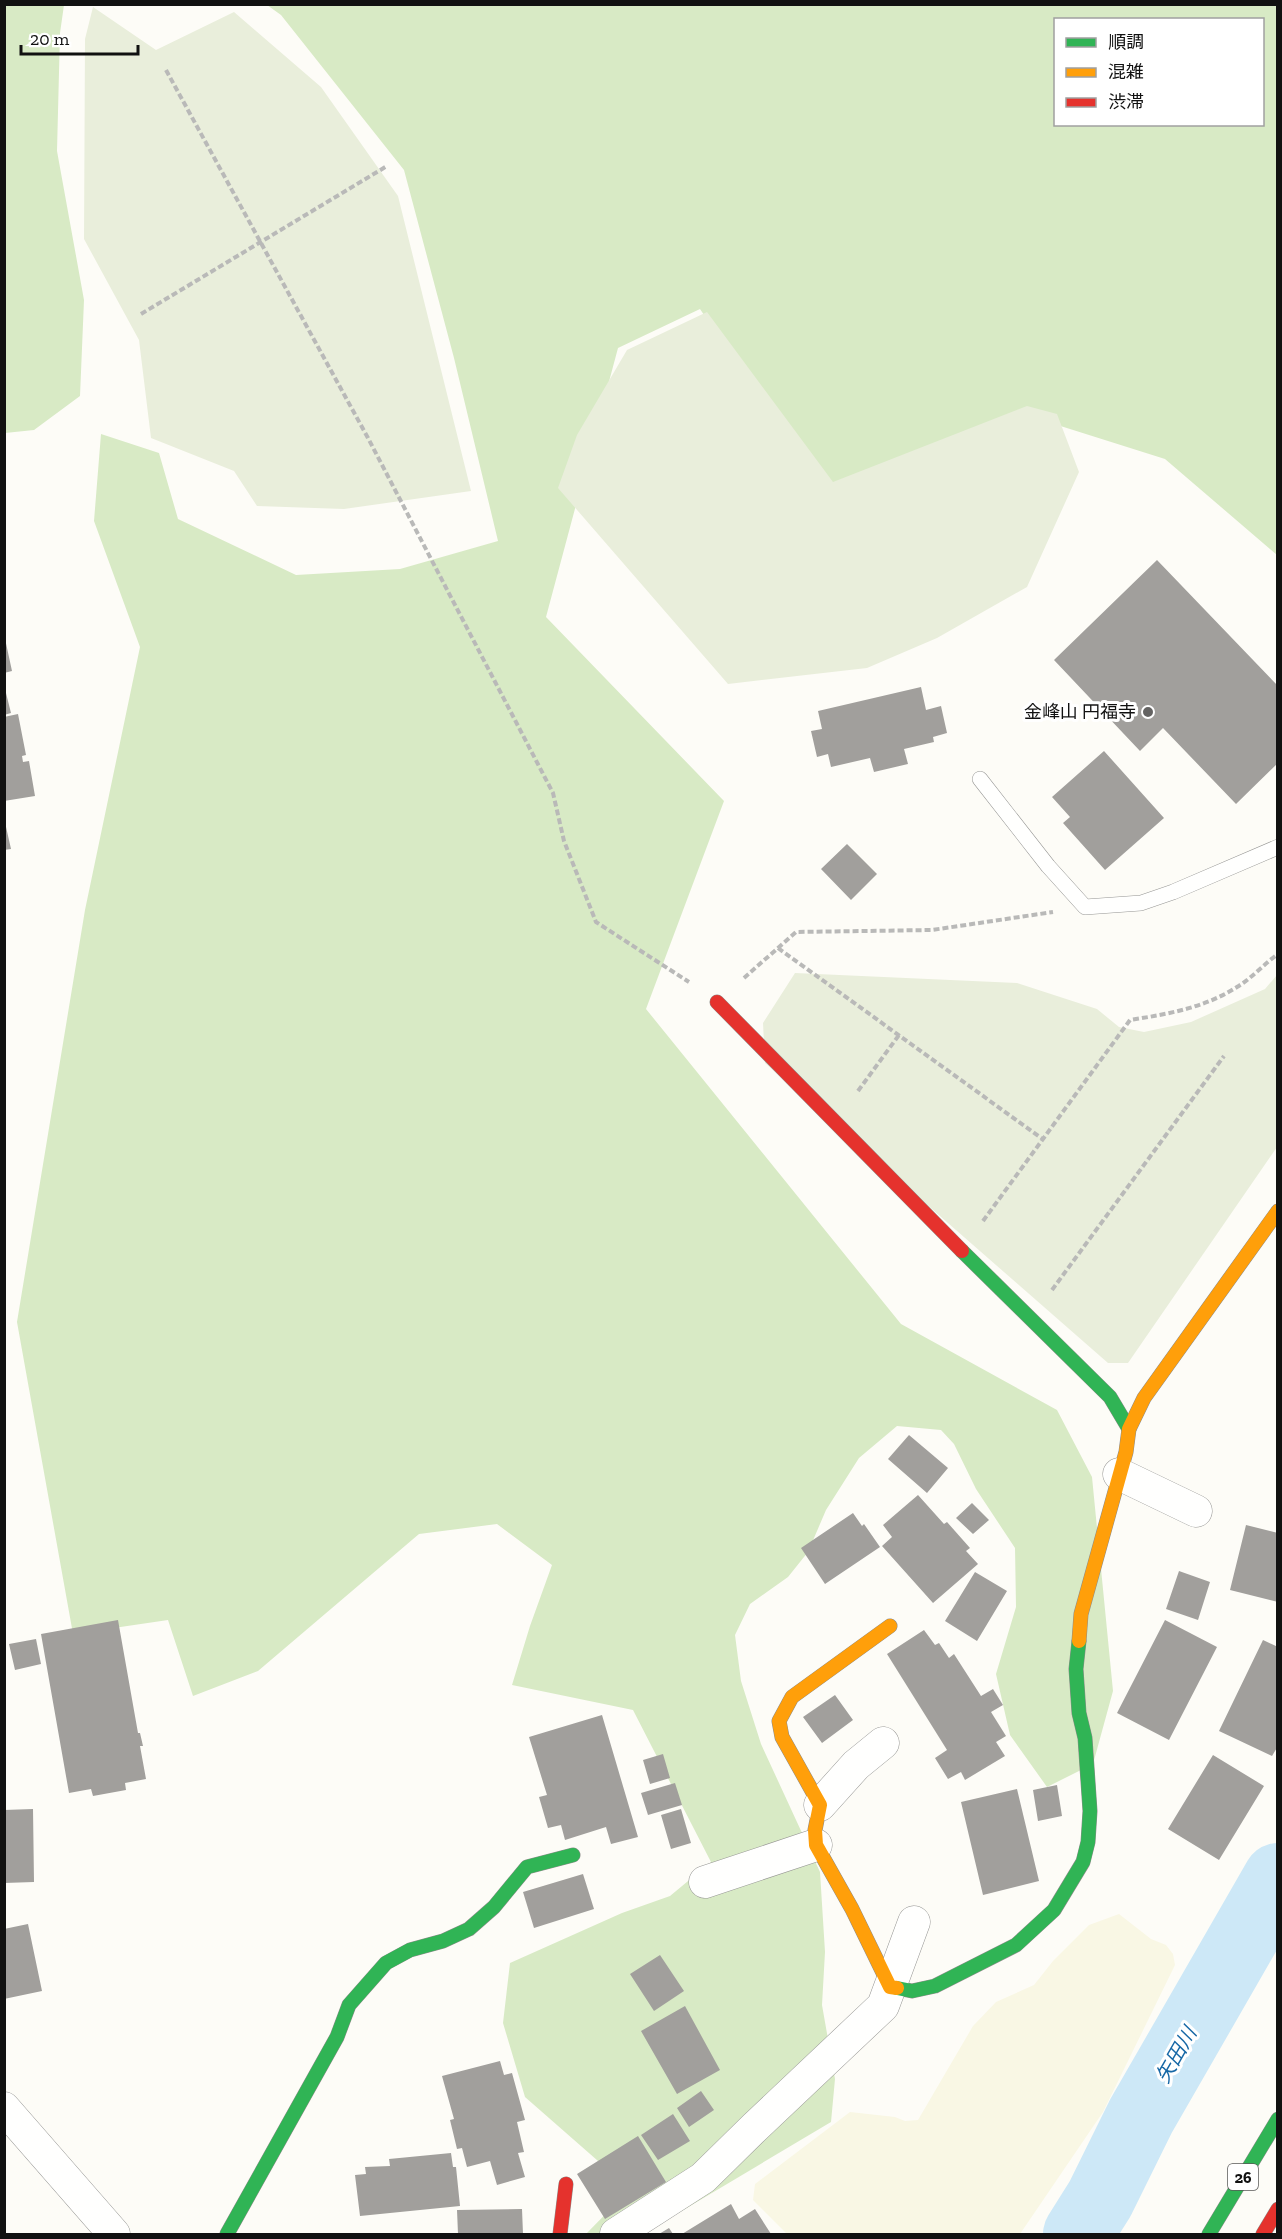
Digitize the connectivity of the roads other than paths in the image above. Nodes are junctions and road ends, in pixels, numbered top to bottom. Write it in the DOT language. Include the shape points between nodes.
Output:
graph roads {
  1 [pos="980,779"];
  2 [pos="1278,847"];
  3 [pos="717,1002"];
  4 [pos="1278,1211"];
  5 [pos="1129,1428"];
  6 [pos="1119,1474"];
  7 [pos="1196,1511"];
  8 [pos="890,1626"];
  9 [pos="883,1743"];
  10 [pos="820,1805"];
  11 [pos="816,1845"];
  12 [pos="573,1855"];
  13 [pos="705,1882"];
  14 [pos="914,1922"];
  15 [pos="891,1987"];
  16 [pos="4,2108"];
  17 [pos="1278,2119"];
  18 [pos="566,2184"];
  19 [pos="1278,2209"];
  20 [pos="114,2235"];
  21 [pos="227,2235"];
  22 [pos="560,2235"];
  23 [pos="616,2235"];
  24 [pos="1209,2235"];
  25 [pos="1263,2235"];
  1 -- 2 [label="lane" via="1085,907 1141,903"];
  3 -- 5 [label="street" via="1110,1397"];
  4 -- 5 [label="street" via="1144,1398"];
  5 -- 6 [label="street"];
  6 -- 7 [label="street"];
  6 -- 15 [label="street" via="1081,1614 1076,1668 1090,1811 1083,1862 1054,1910 1016,1945 935,1986 912,1990"];
  8 -- 10 [label="street" via="792,1698 779,1721 782,1737"];
  9 -- 10 [label="street" via="856,1765"];
  10 -- 11 [label="street" via="814,1830"];
  11 -- 13 [label="street"];
  11 -- 15 [label="street"];
  12 -- 21 [label="street" via="527,1868 469,1929 386,1963 349,2005 332,2047"];
  14 -- 15 [label="street"];
  15 -- 23 [label="street" via="883,2006 703,2178"];
  16 -- 20 [label="street"];
  17 -- 24 [label="street, 26"];
  18 -- 22 [label="street"];
  19 -- 25 [label="street"];
}
